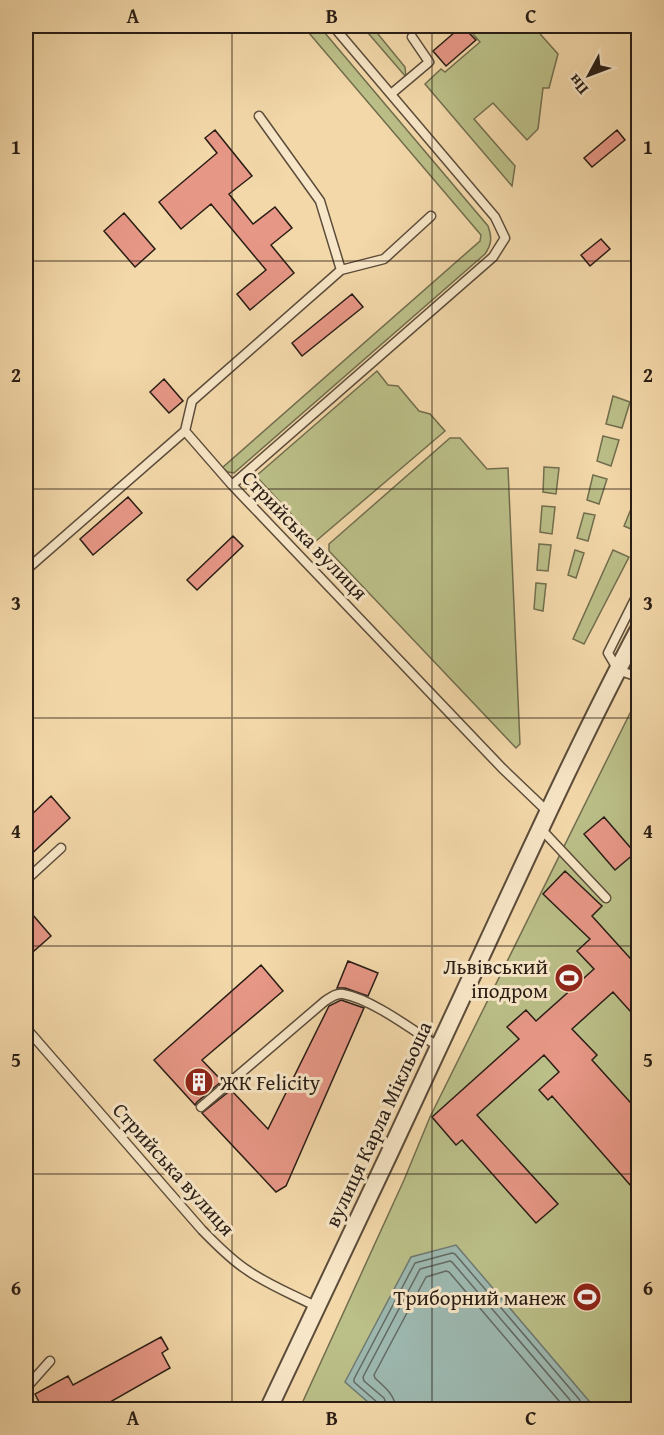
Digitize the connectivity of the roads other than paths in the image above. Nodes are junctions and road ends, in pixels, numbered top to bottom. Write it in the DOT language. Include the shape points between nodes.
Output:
graph roads {
  1 [pos="333,26"];
  2 [pos="412,37"];
  3 [pos="391,94"];
  4 [pos="259,116"];
  5 [pos="431,216"];
  6 [pos="341,270"];
  7 [pos="185,432"];
  8 [pos="232,485"];
  9 [pos="26,570"];
  10 [pos="639,592"];
  11 [pos="639,632"];
  12 [pos="618,670"];
  13 [pos="639,677"];
  14 [pos="549,813"];
  15 [pos="541,829"];
  16 [pos="61,848"];
  17 [pos="26,880"];
  18 [pos="606,898"];
  19 [pos="26,1028"];
  20 [pos="439,1047"];
  21 [pos="201,1107"];
  22 [pos="317,1307"];
  23 [pos="50,1361"];
  24 [pos="26,1388"];
  25 [pos="268,1410"];
  1 -- 3 [label="lane"];
  2 -- 3 [label="lane" via="429,62"];
  3 -- 8 [label="lane" via="495,217 505,238 493,257"];
  4 -- 6 [label="lane" via="320,201"];
  5 -- 6 [label="lane" via="384,259"];
  6 -- 7 [label="lane" via="192,401"];
  7 -- 8 [label="lane, Стрийська вулиця"];
  7 -- 9 [label="lane"];
  8 -- 14 [label="lane, Стрийська вулиця"];
  10 -- 12 [label="lane" via="608,653"];
  11 -- 12 [label="street, вулиця Карла Мікльоша"];
  12 -- 13 [label="lane"];
  12 -- 14 [label="street, вулиця Карла Мікльоша"];
  14 -- 15 [label="street, вулиця Карла Мікльоша"];
  15 -- 18 [label="lane"];
  15 -- 20 [label="street, вулиця Карла Мікльоша"];
  16 -- 17 [label="lane"];
  19 -- 22 [label="lane, Стрийська вулиця" via="224,1252 264,1281"];
  20 -- 21 [label="lane" via="381,1010 335,994"];
  20 -- 22 [label="street, вулиця Карла Мікльоша"];
  22 -- 25 [label="street, вулиця Карла Мікльоша"];
  23 -- 24 [label="lane"];
}
